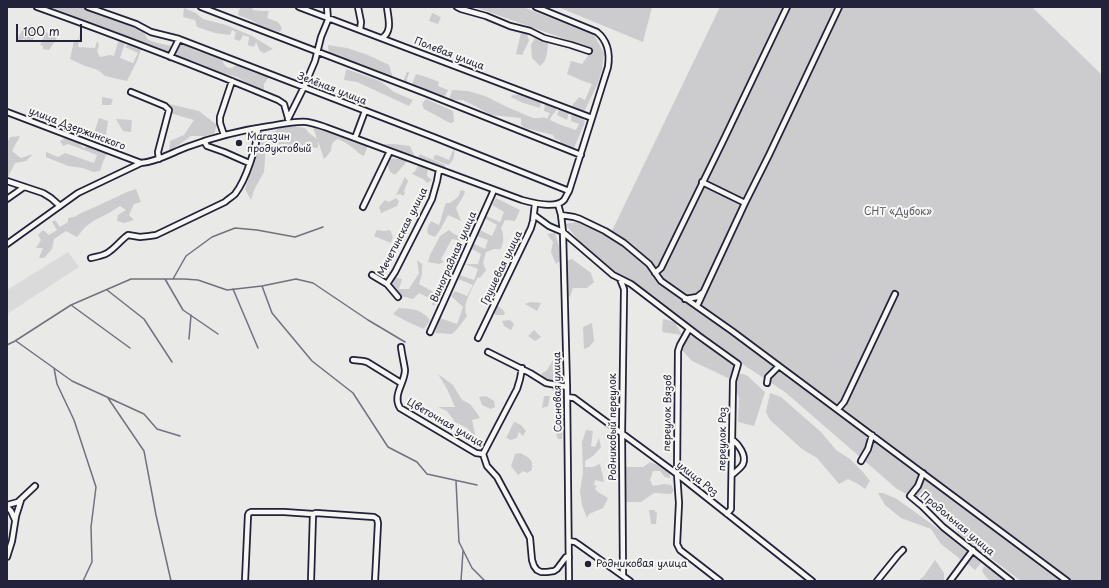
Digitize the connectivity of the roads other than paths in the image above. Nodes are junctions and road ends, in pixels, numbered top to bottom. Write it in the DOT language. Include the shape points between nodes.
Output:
graph roads {
  1 [pos="37,7"];
  2 [pos="88,7"];
  3 [pos="201,7"];
  4 [pos="299,7"];
  5 [pos="327,7"];
  6 [pos="358,7"];
  7 [pos="387,7"];
  8 [pos="457,7"];
  9 [pos="536,7"];
  10 [pos="786,7"];
  11 [pos="839,7"];
  12 [pos="328,18"];
  13 [pos="360,30"];
  14 [pos="382,38"];
  15 [pos="179,39"];
  16 [pos="317,52"];
  17 [pos="589,52"];
  18 [pos="170,57"];
  19 [pos="232,80"];
  20 [pos="304,88"];
  21 [pos="131,92"];
  22 [pos="365,111"];
  23 [pos="7,112"];
  24 [pos="592,118"];
  25 [pos="288,120"];
  26 [pos="258,128"];
  27 [pos="224,135"];
  28 [pos="355,138"];
  29 [pos="204,141"];
  30 [pos="390,151"];
  31 [pos="581,155"];
  32 [pos="159,159"];
  33 [pos="141,163"];
  34 [pos="249,163"];
  35 [pos="438,170"];
  36 [pos="7,181"];
  37 [pos="702,182"];
  38 [pos="24,187"];
  39 [pos="494,190"];
  40 [pos="569,191"];
  41 [pos="7,199"];
  42 [pos="745,203"];
  43 [pos="535,204"];
  44 [pos="558,204"];
  45 [pos="60,206"];
  46 [pos="363,207"];
  47 [pos="534,215"];
  48 [pos="561,215"];
  49 [pos="563,232"];
  50 [pos="7,244"];
  51 [pos="91,258"];
  52 [pos="655,273"];
  53 [pos="372,275"];
  54 [pos="620,279"];
  55 [pos="387,284"];
  56 [pos="704,291"];
  57 [pos="895,294"];
  58 [pos="398,297"];
  59 [pos="685,299"];
  60 [pos="697,306"];
  61 [pos="689,328"];
  62 [pos="430,332"];
  63 [pos="478,338"];
  64 [pos="400,347"];
  65 [pos="488,352"];
  66 [pos="353,360"];
  67 [pos="779,366"];
  68 [pos="522,368"];
  69 [pos="401,383"];
  70 [pos="766,383"];
  71 [pos="567,387"];
  72 [pos="567,397"];
  73 [pos="838,409"];
  74 [pos="622,434"];
  75 [pos="872,435"];
  76 [pos="732,439"];
  77 [pos="483,454"];
  78 [pos="861,461"];
  79 [pos="923,473"];
  80 [pos="676,474"];
  81 [pos="732,475"];
  82 [pos="35,486"];
  83 [pos="21,500"];
  84 [pos="7,506"];
  85 [pos="312,514"];
  86 [pos="727,514"];
  87 [pos="15,520"];
  88 [pos="569,541"];
  89 [pos="902,550"];
  90 [pos="973,550"];
  91 [pos="7,557"];
  92 [pos="569,557"];
  93 [pos="623,575"];
  94 [pos="245,581"];
  95 [pos="311,581"];
  96 [pos="375,581"];
  97 [pos="569,581"];
  98 [pos="630,581"];
  99 [pos="720,581"];
  100 [pos="812,581"];
  101 [pos="877,581"];
  102 [pos="950,581"];
  103 [pos="1011,581"];
  104 [pos="1067,581"];
  1 -- 18 [label="street"];
  2 -- 15 [label="street, Зелёная улица" via="151,32"];
  3 -- 16 [label="street"];
  4 -- 12 [label="street, Полевая улица"];
  5 -- 12 [label="street"];
  6 -- 13 [label="street"];
  7 -- 14 [label="street" via="390,28"];
  8 -- 17 [label="street"];
  9 -- 24 [label="street" via="597,32 605,41 609,55 608,67"];
  10 -- 37 [label="street"];
  11 -- 42 [label="street"];
  12 -- 13 [label="street, Полевая улица"];
  12 -- 16 [label="street"];
  13 -- 14 [label="street, Полевая улица"];
  14 -- 24 [label="street, Полевая улица"];
  15 -- 18 [label="street"];
  15 -- 20 [label="street, Зелёная улица"];
  16 -- 20 [label="street"];
  16 -- 31 [label="street"];
  18 -- 19 [label="street"];
  19 -- 25 [label="street" via="282,102"];
  19 -- 27 [label="street" via="220,117"];
  20 -- 22 [label="street, Зелёная улица"];
  20 -- 25 [label="street"];
  21 -- 32 [label="street" via="169,110 158,152"];
  22 -- 28 [label="street"];
  22 -- 40 [label="street, Зелёная улица"];
  23 -- 33 [label="street, улица Дзержинского"];
  24 -- 31 [label="street"];
  25 -- 26 [label="street"];
  25 -- 28 [label="street" via="316,124"];
  26 -- 27 [label="street"];
  26 -- 34 [label="street" via="257,141"];
  27 -- 29 [label="street"];
  28 -- 30 [label="street"];
  29 -- 32 [label="street"];
  29 -- 34 [label="street" via="210,147"];
  30 -- 35 [label="street"];
  30 -- 46 [label="street"];
  31 -- 40 [label="street"];
  32 -- 33 [label="street"];
  33 -- 45 [label="street" via="84,190"];
  34 -- 51 [label="street" via="236,192 225,202 156,235 128,235 104,255"];
  35 -- 39 [label="street"];
  35 -- 55 [label="street, Мечетинская улица" via="432,199"];
  36 -- 38 [label="street"];
  37 -- 42 [label="street"];
  37 -- 52 [label="street" via="661,268"];
  38 -- 41 [label="street"];
  38 -- 45 [label="street" via="43,193"];
  39 -- 43 [label="street"];
  39 -- 62 [label="street, Виноградная улица"];
  40 -- 44 [label="street"];
  42 -- 56 [label="street"];
  43 -- 44 [label="street"];
  43 -- 47 [label="street, Грушевая улица"];
  44 -- 48 [label="street, Сосновая улица"];
  45 -- 50 [label="street"];
  47 -- 49 [label="street"];
  47 -- 63 [label="street, Грушевая улица" via="531,228"];
  48 -- 49 [label="street, Сосновая улица"];
  48 -- 52 [label="street" via="580,219 614,237 639,256"];
  49 -- 54 [label="street"];
  49 -- 71 [label="street, Сосновая улица"];
  52 -- 59 [label="street"];
  53 -- 55 [label="street, Мечетинская улица"];
  54 -- 61 [label="street" via="631,284"];
  54 -- 74 [label="street, Родниковый переулок" via="624,289"];
  55 -- 58 [label="street"];
  56 -- 59 [label="street" via="697,297"];
  56 -- 60 [label="street"];
  57 -- 73 [label="street" via="844,402"];
  59 -- 60 [label="street"];
  60 -- 67 [label="street"];
  61 -- 76 [label="street, переулок Роз" via="738,364 733,381"];
  61 -- 80 [label="street, переулок Вязов" via="678,351"];
  64 -- 69 [label="street, Цветочная улица" via="405,372"];
  65 -- 68 [label="street"];
  66 -- 69 [label="street" via="367,362"];
  67 -- 70 [label="street" via="768,377"];
  67 -- 73 [label="street"];
  68 -- 71 [label="street" via="546,383"];
  68 -- 77 [label="street" via="517,389"];
  69 -- 77 [label="street, Цветочная улица" via="397,397 400,408 476,453"];
  71 -- 72 [label="street, Сосновая улица"];
  72 -- 74 [label="street, улица Роз" via="574,398"];
  72 -- 88 [label="street, Сосновая улица"];
  73 -- 75 [label="street"];
  74 -- 80 [label="street, улица Роз"];
  74 -- 93 [label="street, Родниковый переулок"];
  75 -- 78 [label="street"];
  75 -- 79 [label="street"];
  76 -- 81 [label="street, переулок Роз"];
  76 -- 81 [label="street" via="744,457 743,465"];
  77 -- 92 [label="street" via="487,466 529,535 532,560 537,570 554,571 566,557"];
  79 -- 90 [label="street, Продольная улица" via="918,486 910,496 943,527"];
  79 -- 104 [label="street"];
  80 -- 86 [label="street, улица Роз"];
  80 -- 99 [label="street, переулок Вязов" via="679,504 676,539 678,547"];
  81 -- 86 [label="street, переулок Роз" via="731,505"];
  82 -- 83 [label="street"];
  83 -- 84 [label="street"];
  83 -- 87 [label="street"];
  84 -- 87 [label="street"];
  85 -- 94 [label="street" via="249,513"];
  85 -- 95 [label="street"];
  85 -- 96 [label="street" via="378,519"];
  86 -- 100 [label="street, улица Роз"];
  87 -- 91 [label="street"];
  88 -- 92 [label="street, Сосновая улица"];
  88 -- 93 [label="street" via="575,542"];
  89 -- 101 [label="street"];
  90 -- 102 [label="street"];
  90 -- 103 [label="street, Продольная улица"];
  92 -- 97 [label="street, Сосновая улица"];
  93 -- 98 [label="street"];
}
